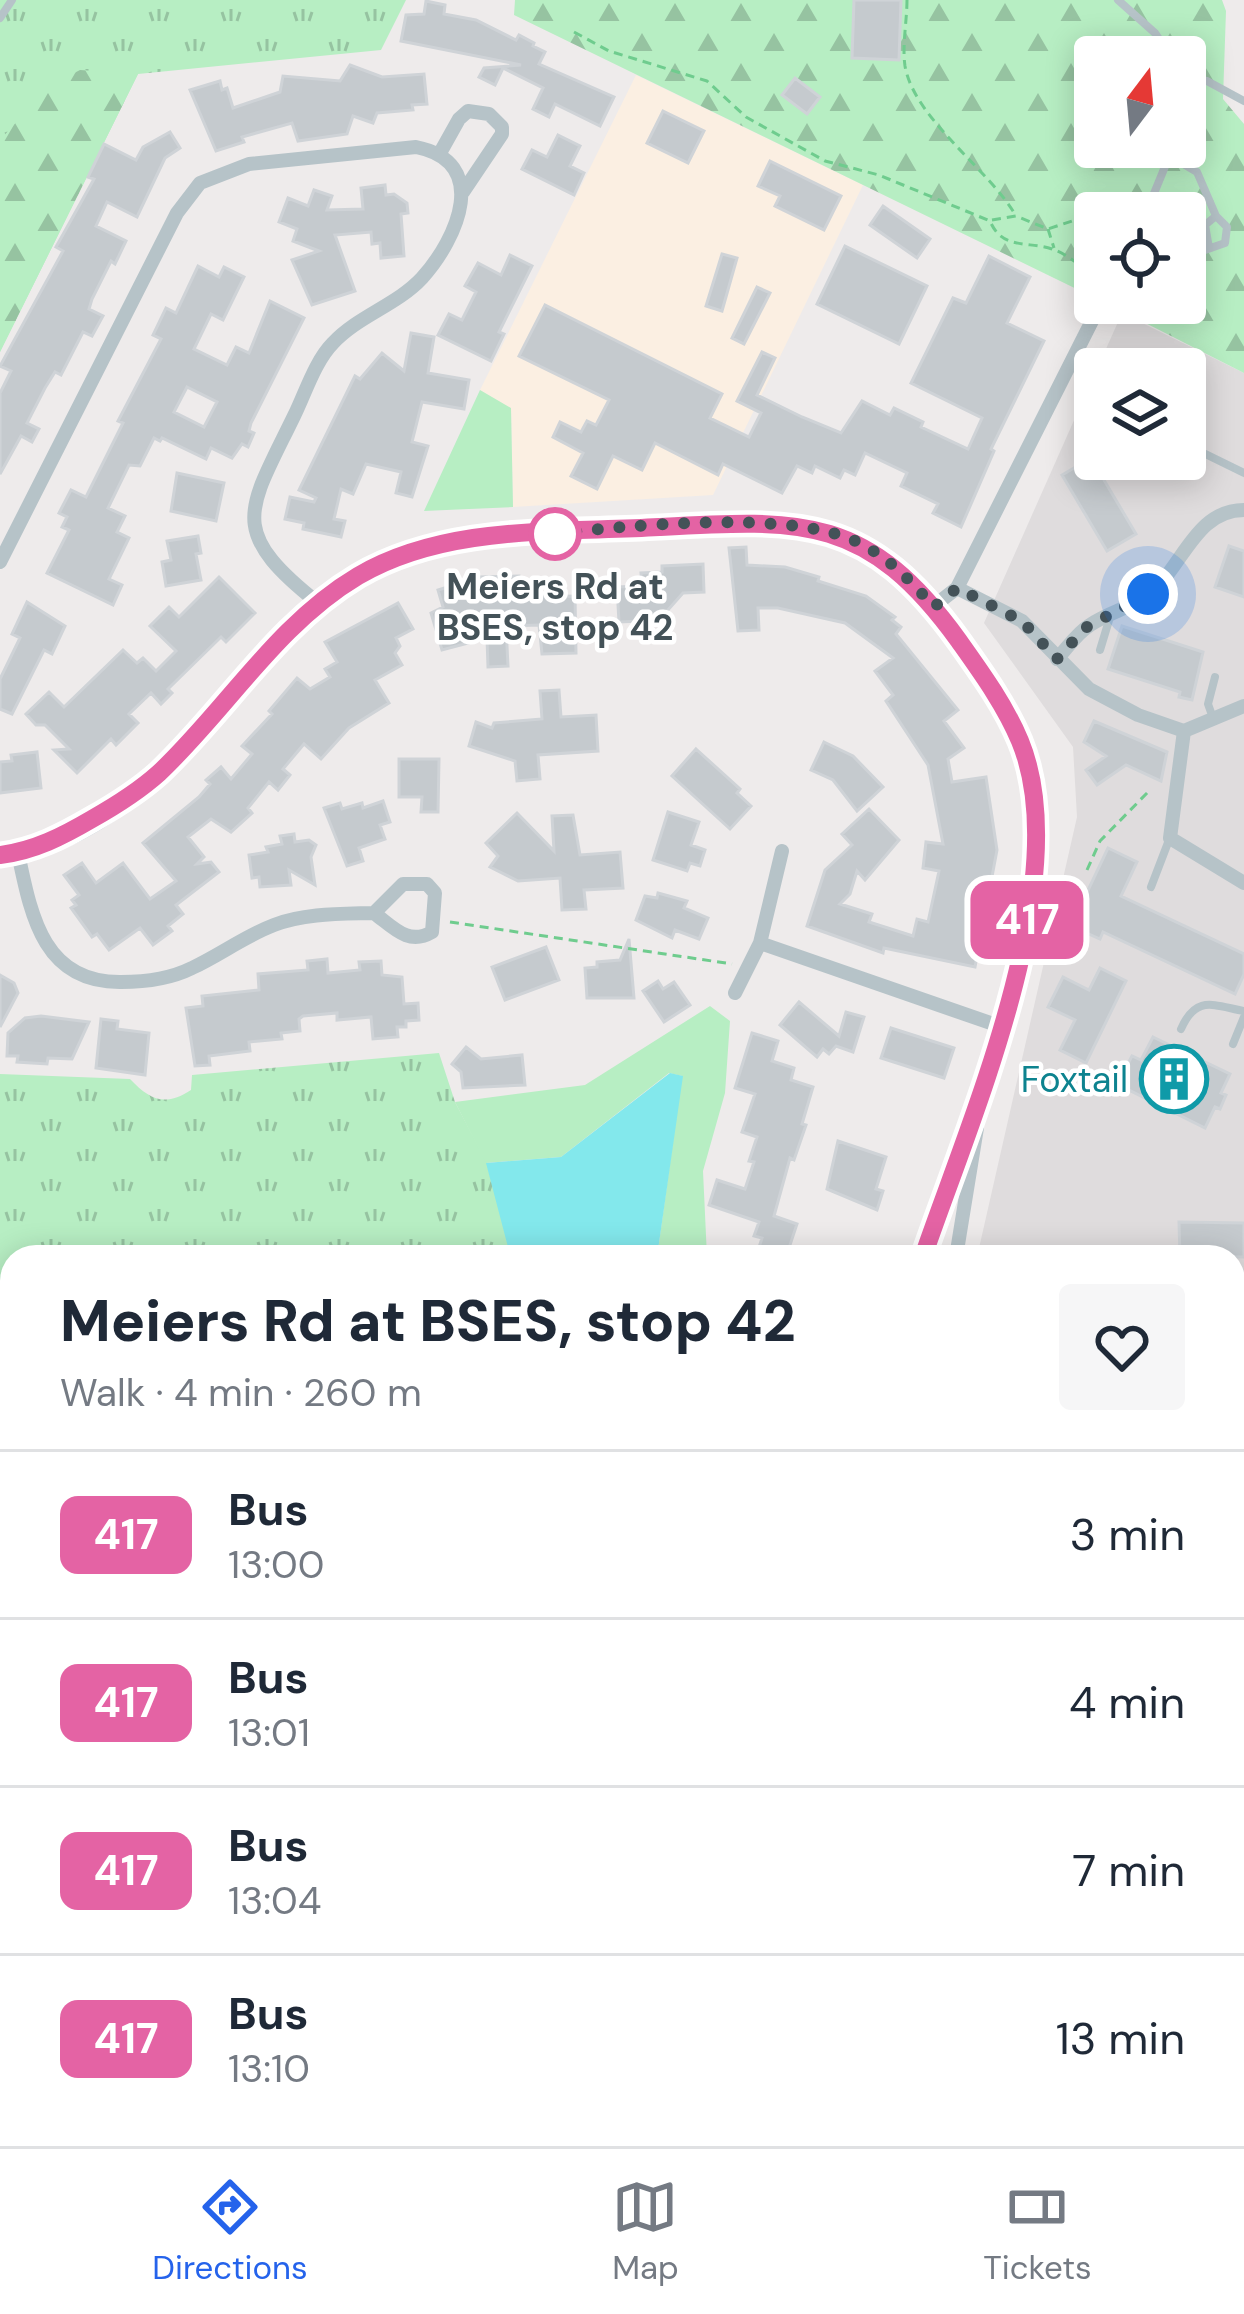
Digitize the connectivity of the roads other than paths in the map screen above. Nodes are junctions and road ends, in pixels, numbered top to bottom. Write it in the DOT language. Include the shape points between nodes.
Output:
graph roads {
  1 [pos="12,0"];
  2 [pos="1118,0"];
  3 [pos="0,18"];
  4 [pos="1158,36"];
  5 [pos="1206,81"];
  6 [pos="1244,101"];
  7 [pos="440,153"];
  8 [pos="1192,168"];
  9 [pos="463,192"];
  10 [pos="1216,216"];
  11 [pos="1209,248"];
  12 [pos="1206,249"];
  13 [pos="1091,324"];
  14 [pos="1206,454"];
  15 [pos="1244,473"];
  16 [pos="1244,510"];
  17 [pos="0,562"];
  18 [pos="957,588"];
  19 [pos="318,603"];
  20 [pos="934,607"];
  21 [pos="1110,616"];
  22 [pos="1100,650"];
  23 [pos="1057,659"];
  24 [pos="1215,676"];
  25 [pos="1244,706"];
  26 [pos="1213,718"];
  27 [pos="1184,730"];
  28 [pos="1169,838"];
  29 [pos="782,851"];
  30 [pos="9,854"];
  31 [pos="1244,883"];
  32 [pos="1151,887"];
  33 [pos="374,913"];
  34 [pos="760,943"];
  35 [pos="735,993"];
  36 [pos="1244,1014"];
  37 [pos="1002,1027"];
  38 [pos="1181,1029"];
  39 [pos="1233,1044"];
  40 [pos="985,1076"];
  41 [pos="927,1245"];
  42 [pos="958,1245"];
  1 -- 3 [label="lane"];
  2 -- 4 [label="lane"];
  5 -- 6 [label="lane"];
  7 -- 9 [label="street"];
  7 -- 9 [label="street" via="468,112 489,114 502,127"];
  7 -- 17 [label="street" via="416,147 249,164 200,183 177,212"];
  8 -- 10 [label="lane"];
  9 -- 19 [label="street" via="452,230 422,279 328,346 261,484 251,514 255,535 272,564"];
  10 -- 11 [label="lane" via="1205,224"];
  10 -- 11 [label="lane" via="1227,227 1225,243"];
  11 -- 12 [label="lane"];
  13 -- 18 [label="street"];
  14 -- 15 [label="lane"];
  16 -- 21 [label="street" via="1211,518 1160,583"];
  18 -- 20 [label="street"];
  18 -- 23 [label="street" via="1022,621"];
  19 -- 20 [label="street" via="359,574 416,550 473,538 738,523 848,538 884,558"];
  19 -- 30 [label="street" via="158,774 64,835"];
  20 -- 37 [label="street" via="987,680 1031,782 1038,839"];
  21 -- 22 [label="lane"];
  21 -- 23 [label="street" via="1085,628"];
  23 -- 27 [label="street" via="1090,689"];
  24 -- 26 [label="lane"];
  25 -- 26 [label="street"];
  26 -- 27 [label="street"];
  27 -- 28 [label="street"];
  28 -- 31 [label="street"];
  28 -- 32 [label="lane"];
  29 -- 34 [label="street"];
  30 -- 33 [label="street" via="39,931 63,964 92,980 161,979 283,922"];
  33 -- 33 [label="street" via="403,884 427,884 435,893 432,932 421,938 406,937"];
  34 -- 35 [label="street"];
  34 -- 37 [label="street"];
  36 -- 38 [label="lane" via="1203,1004"];
  36 -- 39 [label="lane"];
  37 -- 40 [label="street"];
  40 -- 41 [label="street"];
  40 -- 42 [label="street"];
}
